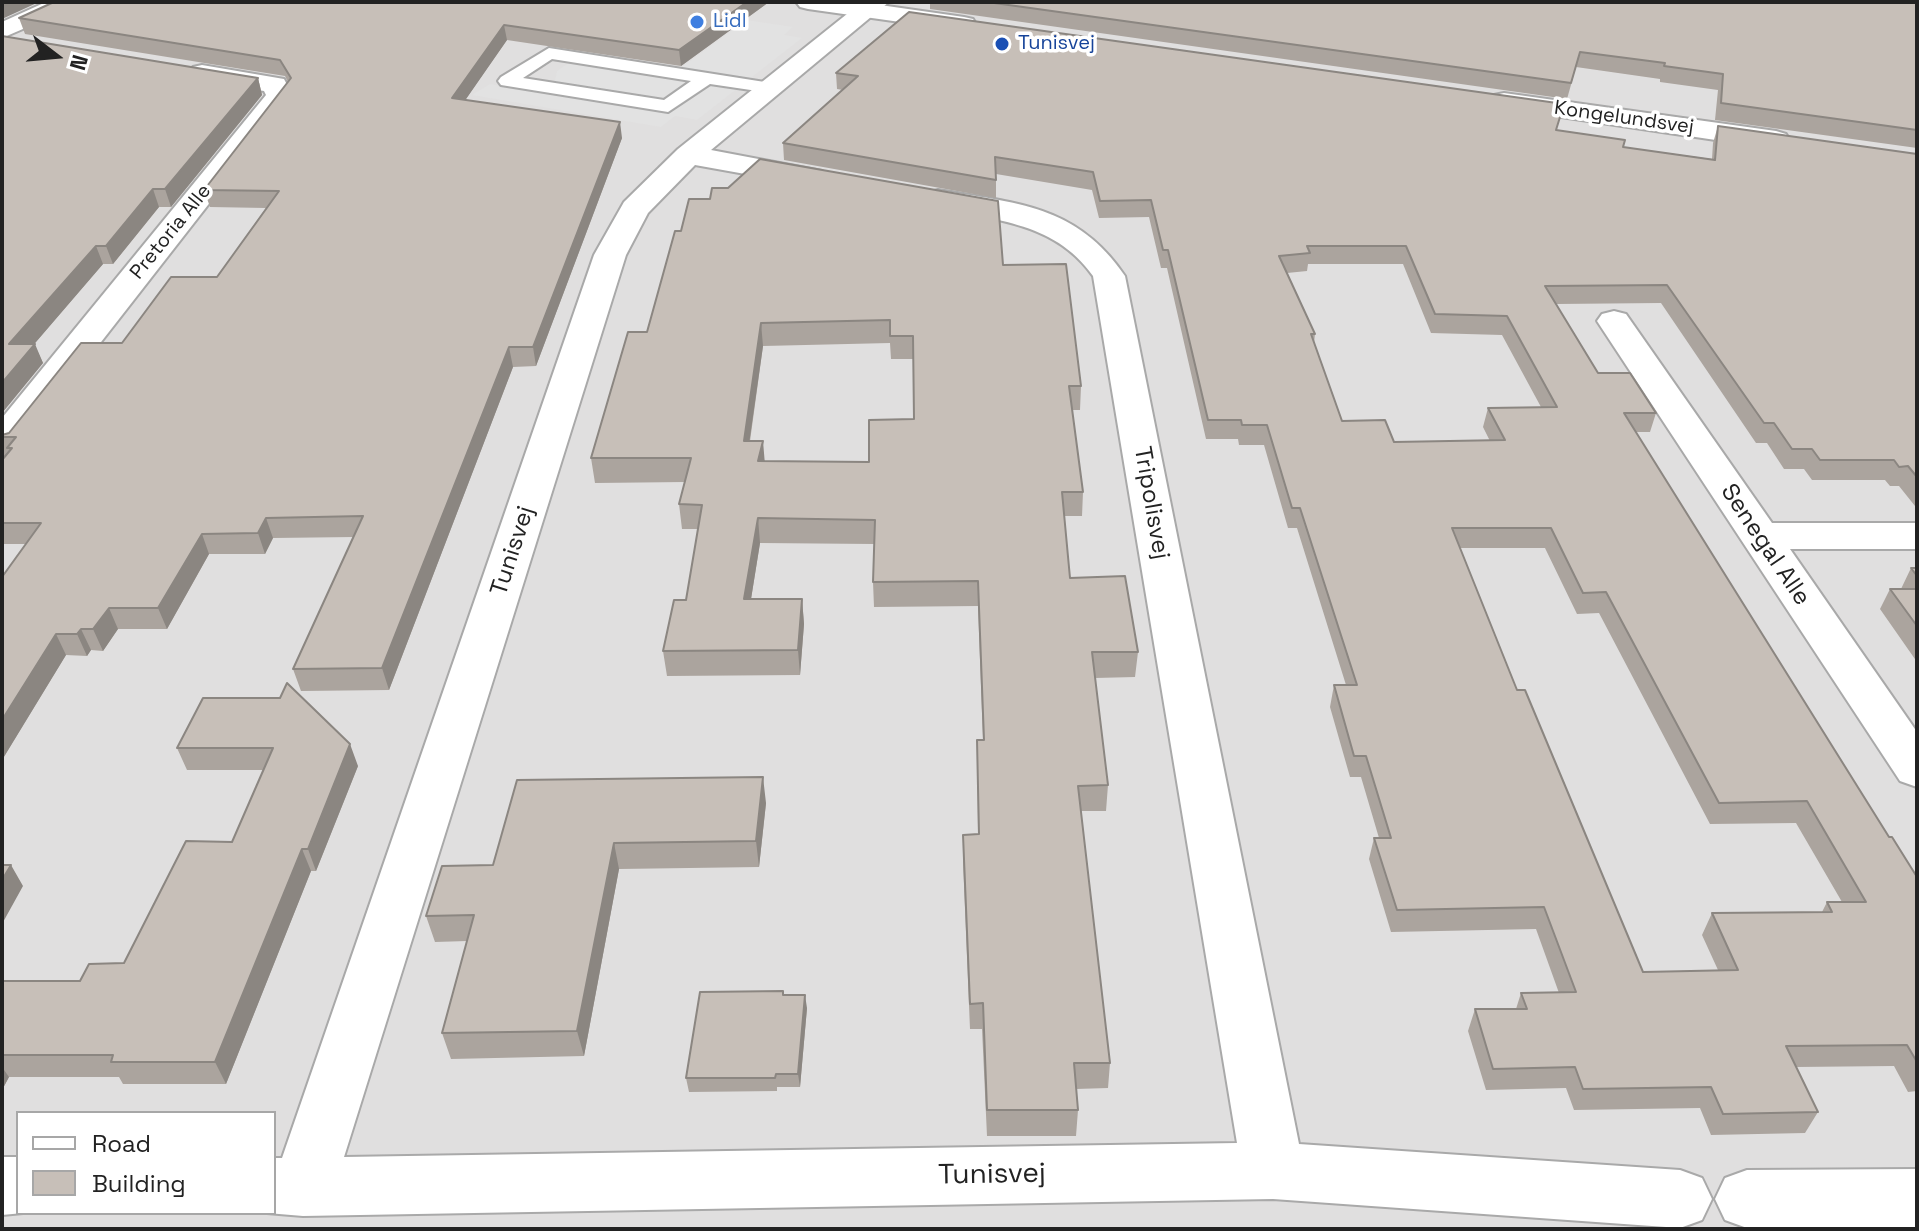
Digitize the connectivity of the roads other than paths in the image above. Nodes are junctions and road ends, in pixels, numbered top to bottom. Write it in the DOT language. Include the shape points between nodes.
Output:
graph roads {
  1 [pos="66,2"];
  2 [pos="808,2"];
  3 [pos="872,6"];
  4 [pos="987,27"];
  5 [pos="2,31"];
  6 [pos="2,40"];
  7 [pos="32,45"];
  8 [pos="169,68"];
  9 [pos="706,78"];
  10 [pos="771,88"];
  11 [pos="1471,96"];
  12 [pos="1796,143"];
  13 [pos="688,155"];
  14 [pos="843,183"];
  15 [pos="904,193"];
  16 [pos="1614,321"];
  17 [pos="2,443"];
  18 [pos="1759,536"];
  19 [pos="1917,536"];
  20 [pos="1917,769"];
  21 [pos="1273,1171"];
  22 [pos="289,1187"];
  23 [pos="1917,1198"];
  24 [pos="1680,1199"];
  25 [pos="1747,1199"];
  1 -- 5 [label="street"];
  2 -- 3 [label="street"];
  3 -- 4 [label="street"];
  3 -- 10 [label="street, Tunisvej"];
  6 -- 7 [label="street"];
  8 -- 17 [label="street, Pretoria Alle" via="275,85 280,96"];
  9 -- 9 [label="lane" via="668,106 507,81 549,53"];
  9 -- 10 [label="lane"];
  10 -- 13 [label="street, Tunisvej"];
  11 -- 12 [label="street, Kongelundsvej"];
  13 -- 14 [label="street"];
  13 -- 22 [label="street, Tunisvej" via="635,209 610,255"];
  15 -- 21 [label="street, Tripolisvej" via="1026,215 1059,228 1087,248 1109,276"];
  16 -- 18 [label="street, Senegal Alle"];
  18 -- 19 [label="street"];
  18 -- 20 [label="street, Senegal Alle"];
  21 -- 22 [label="street, Tunisvej"];
  21 -- 24 [label="street, Tunisvej"];
  23 -- 25 [label="street"];
}
